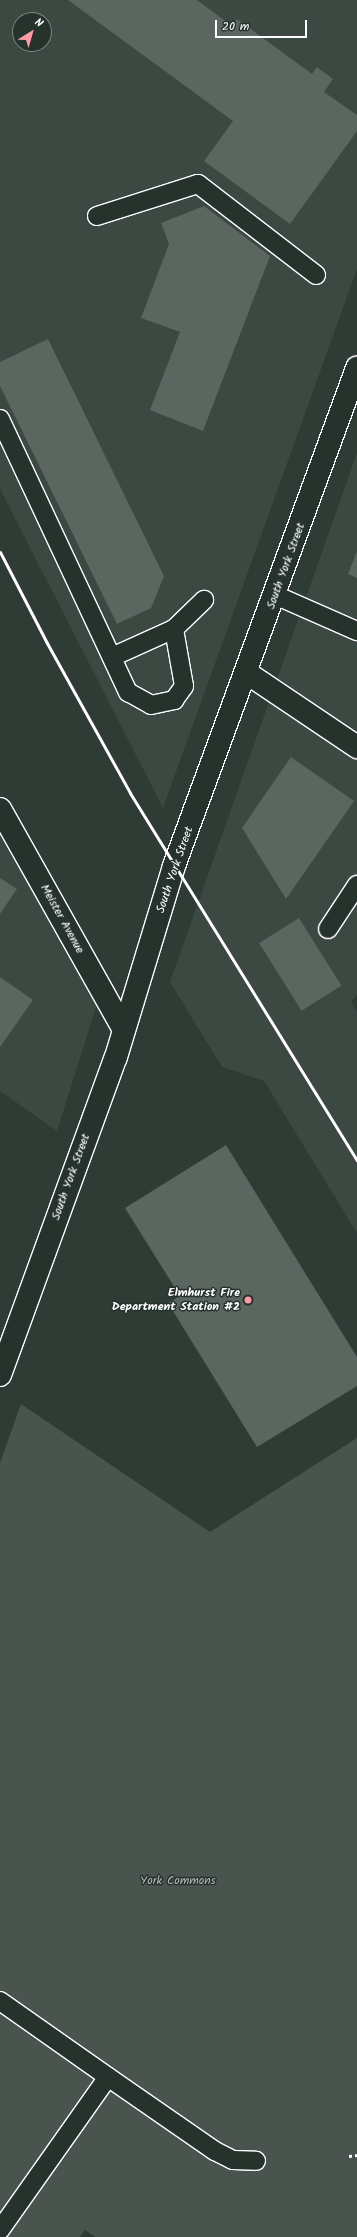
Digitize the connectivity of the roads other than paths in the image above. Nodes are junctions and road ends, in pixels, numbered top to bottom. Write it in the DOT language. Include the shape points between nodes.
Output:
graph roads {
  1 [pos="97,216"];
  2 [pos="316,275"];
  3 [pos="357,368"];
  4 [pos="0,419"];
  5 [pos="275,595"];
  6 [pos="204,600"];
  7 [pos="174,629"];
  8 [pos="357,631"];
  9 [pos="112,657"];
  10 [pos="247,673"];
  11 [pos="357,747"];
  12 [pos="0,809"];
  13 [pos="357,885"];
  14 [pos="328,929"];
  15 [pos="124,1030"];
  16 [pos="0,1374"];
  17 [pos="0,2001"];
  18 [pos="108,2077"];
  19 [pos="256,2162"];
  20 [pos="0,2230"];
  1 -- 2 [label="lane" via="198,184"];
  3 -- 5 [label="main road, South York Street"];
  4 -- 9 [label="lane"];
  5 -- 8 [label="lane"];
  5 -- 10 [label="main road, South York Street"];
  6 -- 7 [label="lane"];
  7 -- 9 [label="lane"];
  7 -- 9 [label="lane" via="184,686 174,700 151,705 128,692"];
  10 -- 11 [label="main road"];
  10 -- 15 [label="main road, South York Street" via="174,866"];
  12 -- 15 [label="main road, Meister Avenue"];
  13 -- 14 [label="lane"];
  15 -- 16 [label="main road, South York Street"];
  17 -- 18 [label="lane"];
  18 -- 19 [label="lane" via="215,2151 232,2160"];
  18 -- 20 [label="lane"];
}
